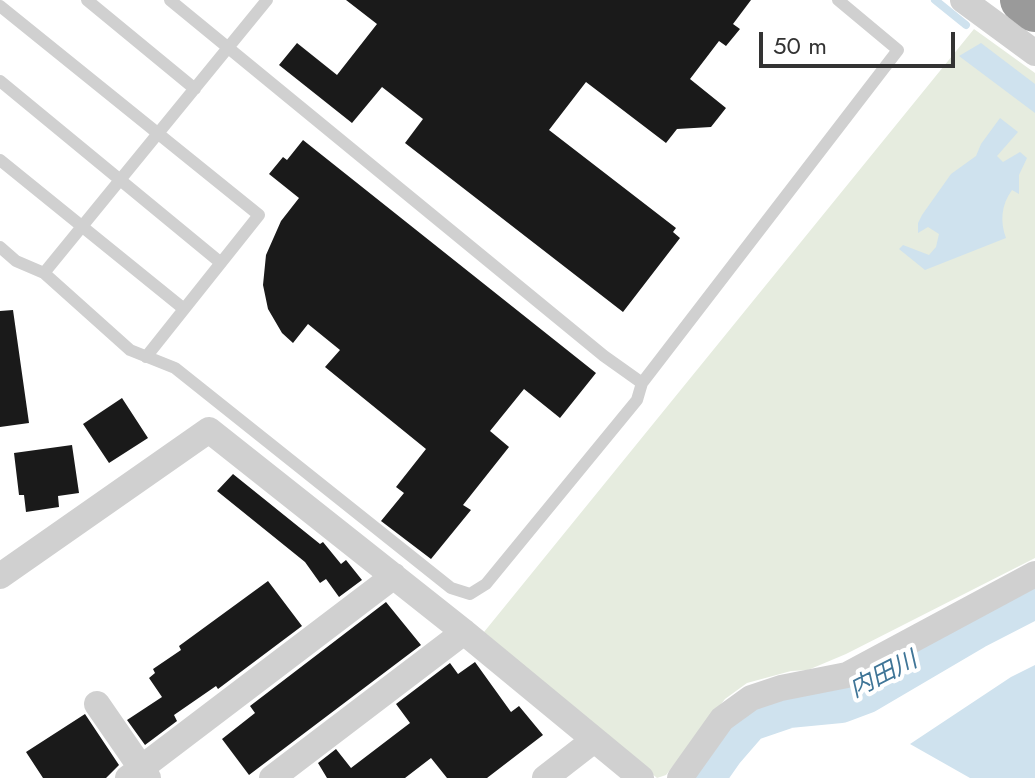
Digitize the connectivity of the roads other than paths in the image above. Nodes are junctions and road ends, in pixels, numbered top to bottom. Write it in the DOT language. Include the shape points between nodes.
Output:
graph roads {
  1 [pos="87,0"];
  2 [pos="170,0"];
  3 [pos="838,0"];
  4 [pos="963,0"];
  5 [pos="1022,0"];
  6 [pos="260,2"];
  7 [pos="0,6"];
  8 [pos="1035,10"];
  9 [pos="228,48"];
  10 [pos="1035,53"];
  11 [pos="0,81"];
  12 [pos="195,89"];
  13 [pos="158,134"];
  14 [pos="0,160"];
  15 [pos="120,180"];
  16 [pos="82,226"];
  17 [pos="0,247"];
  18 [pos="221,263"];
  19 [pos="44,273"];
  20 [pos="184,309"];
  21 [pos="146,357"];
  22 [pos="642,383"];
  23 [pos="1035,574"];
  24 [pos="0,576"];
  25 [pos="394,576"];
  26 [pos="464,632"];
  27 [pos="97,704"];
  28 [pos="594,740"];
  29 [pos="139,775"];
  30 [pos="272,778"];
  31 [pos="545,778"];
  32 [pos="641,778"];
  33 [pos="680,778"];
  1 -- 12 [label="lane"];
  2 -- 9 [label="lane"];
  3 -- 22 [label="lane" via="898,50"];
  4 -- 10 [label="street"];
  5 -- 8 [label="highway"];
  6 -- 9 [label="lane"];
  7 -- 13 [label="lane"];
  9 -- 12 [label="lane"];
  9 -- 22 [label="lane"];
  11 -- 15 [label="lane"];
  12 -- 13 [label="lane"];
  13 -- 15 [label="lane"];
  13 -- 18 [label="lane" via="259,215"];
  14 -- 16 [label="lane"];
  15 -- 16 [label="lane"];
  15 -- 18 [label="lane"];
  16 -- 19 [label="lane"];
  16 -- 20 [label="lane"];
  17 -- 19 [label="lane"];
  18 -- 20 [label="lane"];
  19 -- 21 [label="lane" via="130,350"];
  20 -- 21 [label="lane"];
  21 -- 22 [label="lane" via="175,368 451,588 470,594 486,584 637,400"];
  23 -- 33 [label="street" via="847,675 751,698 722,719"];
  24 -- 25 [label="street" via="209,430"];
  25 -- 26 [label="street"];
  25 -- 29 [label="street"];
  26 -- 28 [label="street"];
  26 -- 30 [label="street"];
  27 -- 29 [label="street"];
  28 -- 31 [label="street"];
  28 -- 32 [label="street"];
}
